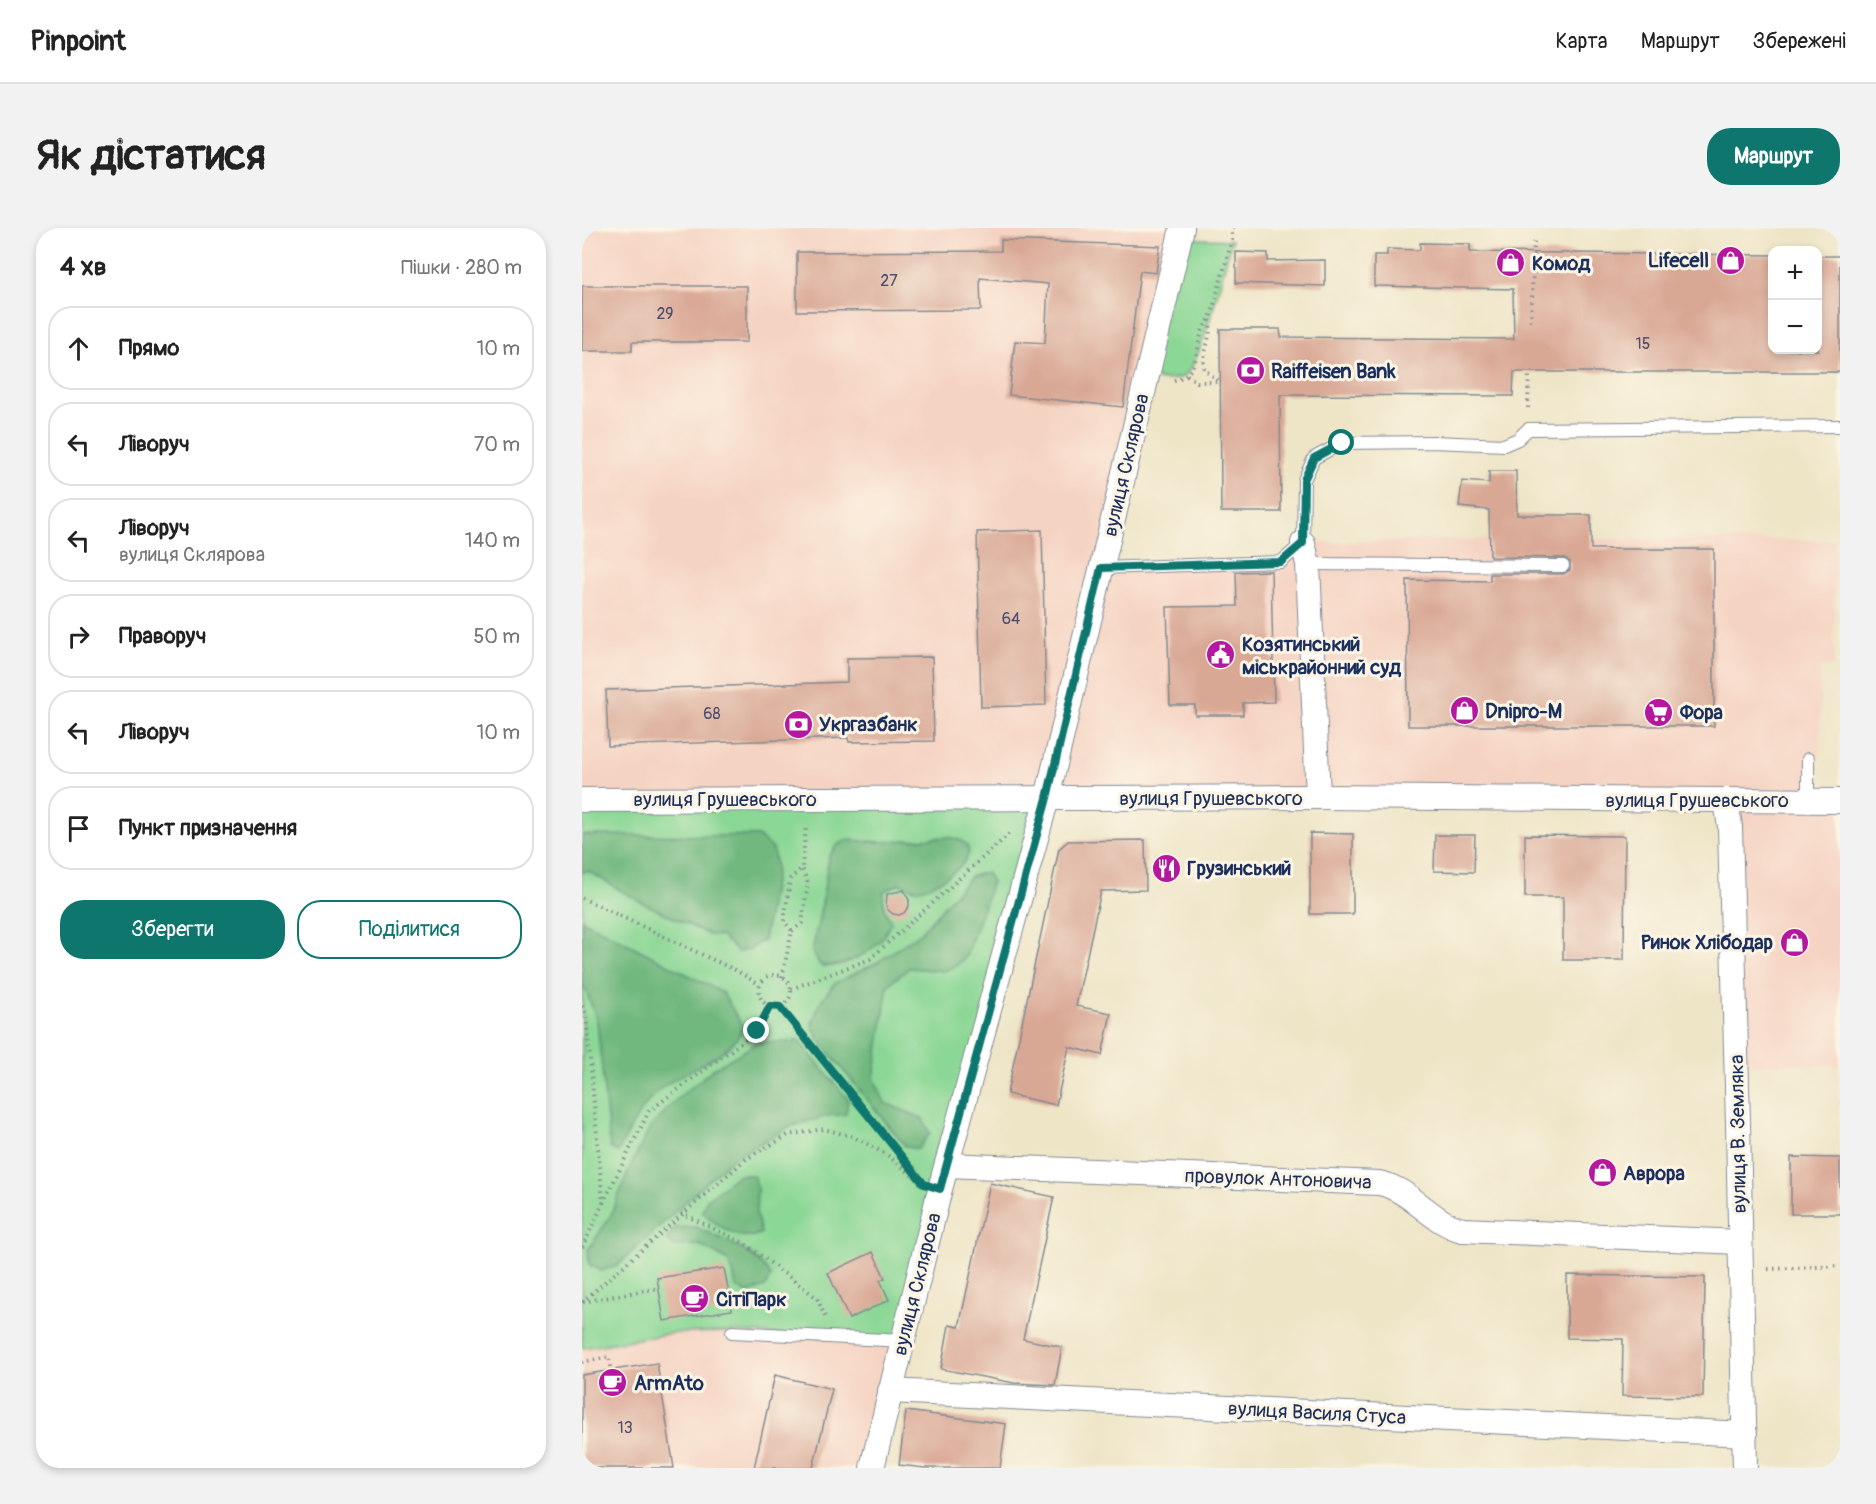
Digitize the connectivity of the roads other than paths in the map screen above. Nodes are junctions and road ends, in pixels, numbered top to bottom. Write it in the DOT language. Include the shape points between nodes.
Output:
graph roads {
  1 [pos="1182,228"];
  2 [pos="1840,426"];
  3 [pos="1306,553"];
  4 [pos="1563,566"];
  5 [pos="1101,568"];
  6 [pos="1808,759"];
  7 [pos="1318,797"];
  8 [pos="1047,798"];
  9 [pos="582,800"];
  10 [pos="1726,800"];
  11 [pos="1808,800"];
  12 [pos="1840,801"];
  13 [pos="947,1165"];
  14 [pos="1740,1242"];
  15 [pos="732,1332"];
  16 [pos="903,1341"];
  17 [pos="890,1391"];
  18 [pos="1745,1434"];
  19 [pos="872,1468"];
  20 [pos="1744,1468"];
  1 -- 5 [label="street, вулиця Склярова"];
  2 -- 3 [label="lane" via="1528,429 1504,445 1342,443 1314,458 1304,480"];
  3 -- 4 [label="lane"];
  3 -- 5 [label="lane" via="1281,562"];
  3 -- 7 [label="street"];
  5 -- 8 [label="street, вулиця Склярова"];
  6 -- 11 [label="lane"];
  7 -- 8 [label="street, вулиця Грушевського"];
  7 -- 10 [label="street, вулиця Грушевського"];
  8 -- 9 [label="street, вулиця Грушевського"];
  8 -- 13 [label="street, вулиця Склярова"];
  10 -- 11 [label="street, вулиця Грушевського"];
  10 -- 14 [label="street, вулиця В. Земляка" via="1730,827"];
  11 -- 12 [label="street, вулиця Грушевського"];
  13 -- 14 [label="street, провулок Антоновича" via="1379,1183 1395,1188 1446,1225 1463,1230"];
  13 -- 16 [label="street, вулиця Склярова"];
  14 -- 18 [label="street, вулиця В. Земляка"];
  15 -- 16 [label="lane"];
  16 -- 17 [label="street, вулиця Склярова"];
  17 -- 18 [label="street, вулиця Василя Стуса"];
  17 -- 19 [label="street, вулиця Склярова"];
  18 -- 20 [label="street, вулиця В. Земляка"];
}
